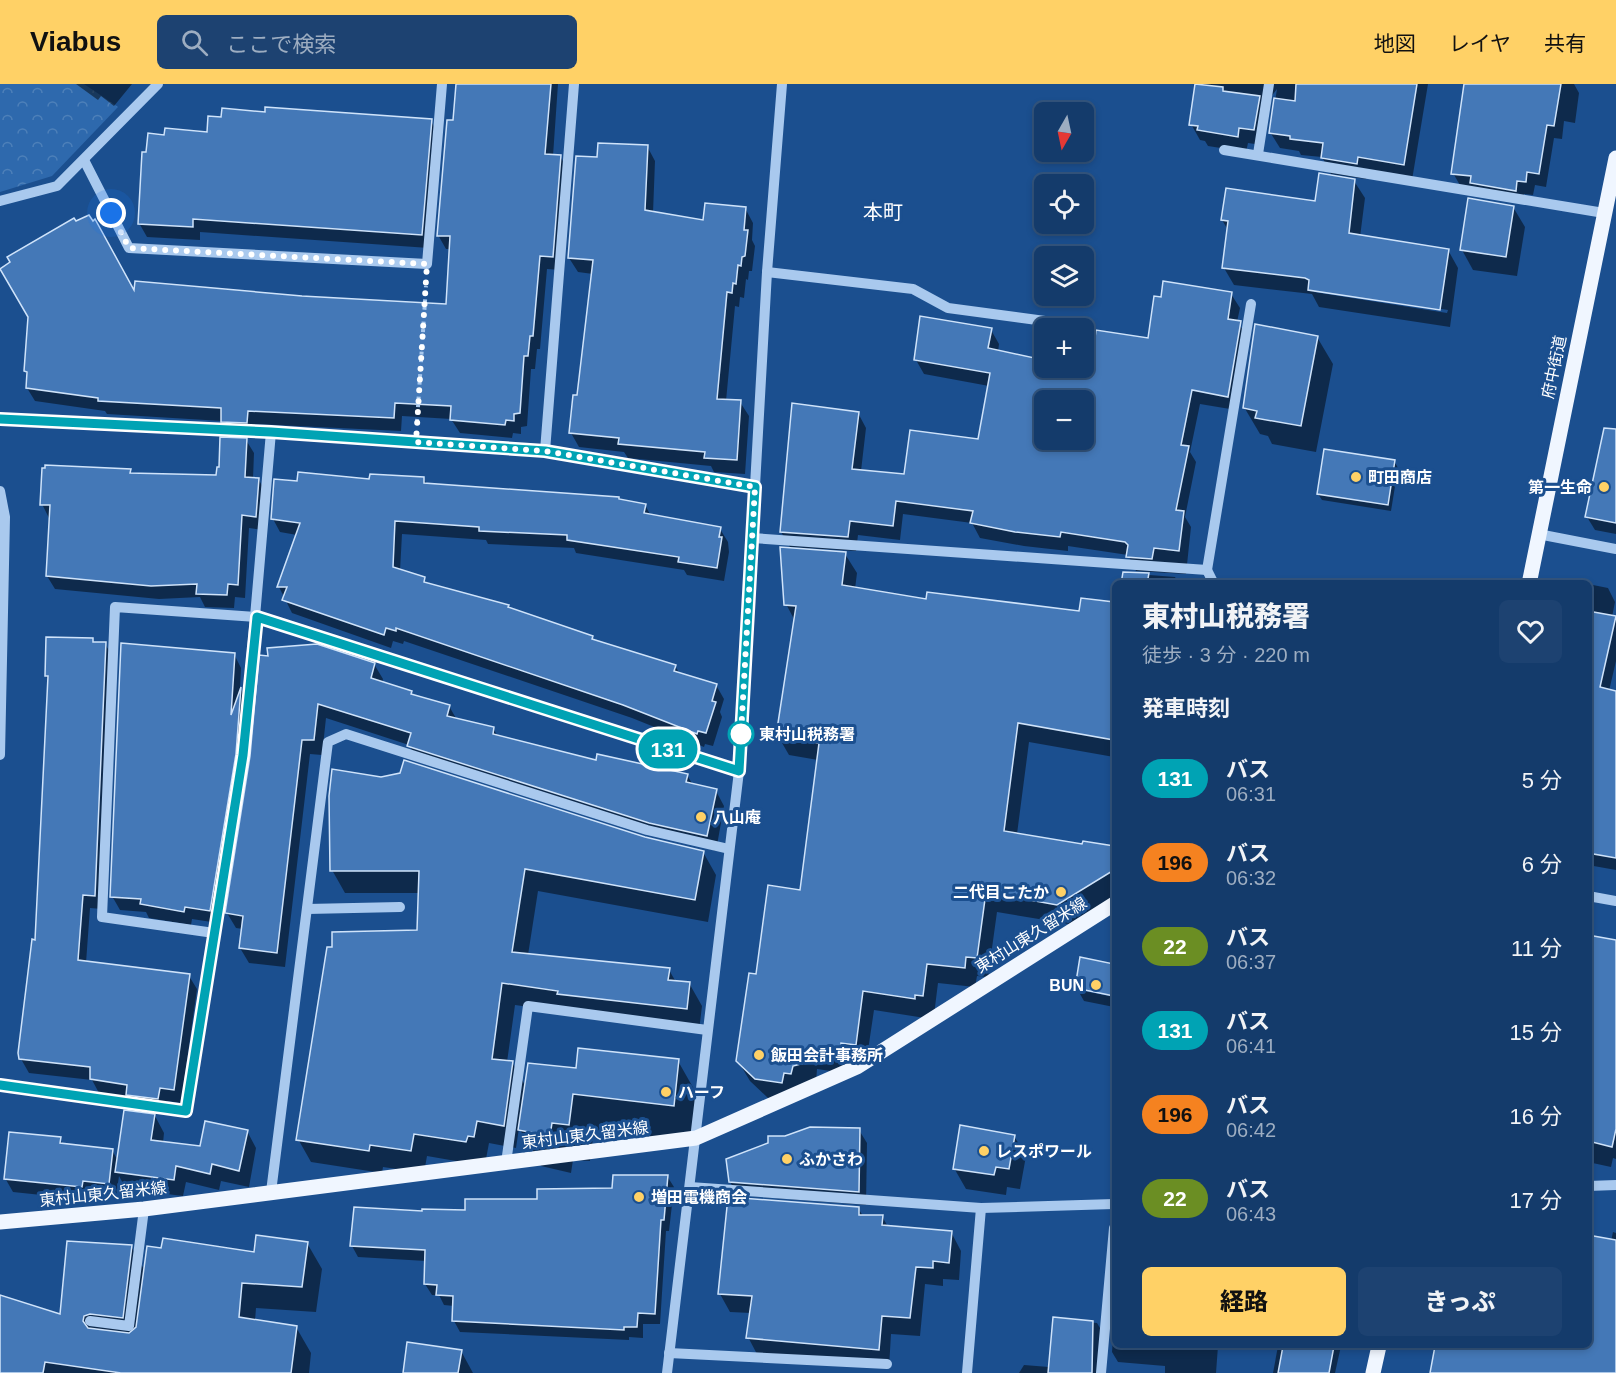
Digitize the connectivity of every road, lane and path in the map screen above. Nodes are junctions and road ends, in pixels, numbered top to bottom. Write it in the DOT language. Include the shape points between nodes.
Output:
graph roads {
  1 [pos="158,84"];
  2 [pos="442,84"];
  3 [pos="574,84"];
  4 [pos="782,84"];
  5 [pos="1269,84"];
  6 [pos="1224,150"];
  7 [pos="1258,154"];
  8 [pos="1616,158"];
  9 [pos="84,160"];
  10 [pos="0,201"];
  11 [pos="1604,213"];
  12 [pos="427,264"];
  13 [pos="767,272"];
  14 [pos="1251,304"];
  15 [pos="1034,320"];
  16 [pos="0,419"];
  17 [pos="271,432"];
  18 [pos="416,442"];
  19 [pos="545,451"];
  20 [pos="755,487"];
  21 [pos="0,491"];
  22 [pos="1539,534"];
  23 [pos="752,538"];
  24 [pos="1616,549"];
  25 [pos="1207,570"];
  26 [pos="1212,580"];
  27 [pos="1530,580"];
  28 [pos="257,617"];
  29 [pos="1,708"];
  30 [pos="0,755"];
  31 [pos="739,771"];
  32 [pos="729,849"];
  33 [pos="1592,897"];
  34 [pos="1616,901"];
  35 [pos="1112,905"];
  36 [pos="400,907"];
  37 [pos="307,909"];
  38 [pos="214,933"];
  39 [pos="707,1030"];
  40 [pos="0,1085"];
  41 [pos="696,1138"];
  42 [pos="506,1162"];
  43 [pos="1616,1185"];
  44 [pos="1592,1186"];
  45 [pos="690,1187"];
  46 [pos="271,1192"];
  47 [pos="1112,1204"];
  48 [pos="144,1209"];
  49 [pos="981,1209"];
  50 [pos="0,1222"];
  51 [pos="1112,1250"];
  52 [pos="90,1321"];
  53 [pos="1379,1348"];
  54 [pos="669,1353"];
  55 [pos="887,1364"];
  56 [pos="666,1373"];
  57 [pos="967,1373"];
  58 [pos="1101,1373"];
  59 [pos="1373,1373"];
  1 -- 9 [label="street"];
  2 -- 12 [label="street"];
  3 -- 19 [label="street"];
  4 -- 13 [label="street"];
  5 -- 7 [label="street"];
  6 -- 7 [label="street"];
  7 -- 11 [label="street"];
  8 -- 11 [label="main road, 府中街道"];
  9 -- 10 [label="street" via="57,186"];
  9 -- 12 [label="street" via="129,248"];
  11 -- 22 [label="main road, 府中街道"];
  12 -- 18 [label="path"];
  13 -- 15 [label="street" via="913,289 948,308"];
  13 -- 20 [label="street"];
  14 -- 25 [label="street"];
  16 -- 17 [label="street"];
  17 -- 18 [label="street"];
  17 -- 28 [label="street"];
  18 -- 19 [label="street"];
  19 -- 20 [label="street"];
  20 -- 23 [label="street"];
  21 -- 29 [label="street" via="5,517"];
  22 -- 24 [label="street"];
  22 -- 27 [label="main road, 府中街道"];
  23 -- 25 [label="street"];
  23 -- 31 [label="street"];
  25 -- 26 [label="street"];
  28 -- 31 [label="street"];
  28 -- 38 [label="street" via="243,755"];
  28 -- 38 [label="street" via="115,607 102,917"];
  29 -- 30 [label="street"];
  31 -- 32 [label="street"];
  32 -- 37 [label="street" via="647,830 346,734 328,742"];
  32 -- 39 [label="street"];
  33 -- 34 [label="street"];
  35 -- 41 [label="main road, 東村山東久留米線" via="857,1067"];
  36 -- 37 [label="street"];
  37 -- 46 [label="street"];
  38 -- 40 [label="street" via="186,1111"];
  39 -- 41 [label="street"];
  39 -- 42 [label="street" via="528,1006"];
  41 -- 42 [label="main road, 東村山東久留米線"];
  41 -- 45 [label="street"];
  42 -- 46 [label="main road, 東村山東久留米線"];
  43 -- 44 [label="street"];
  45 -- 49 [label="street"];
  45 -- 54 [label="street"];
  46 -- 48 [label="main road, 東村山東久留米線"];
  47 -- 49 [label="street"];
  48 -- 50 [label="main road, 東村山東久留米線"];
  48 -- 52 [label="street" via="129,1326"];
  49 -- 57 [label="street"];
  51 -- 58 [label="street"];
  53 -- 59 [label="main road"];
  54 -- 55 [label="street"];
  54 -- 56 [label="street"];
}
